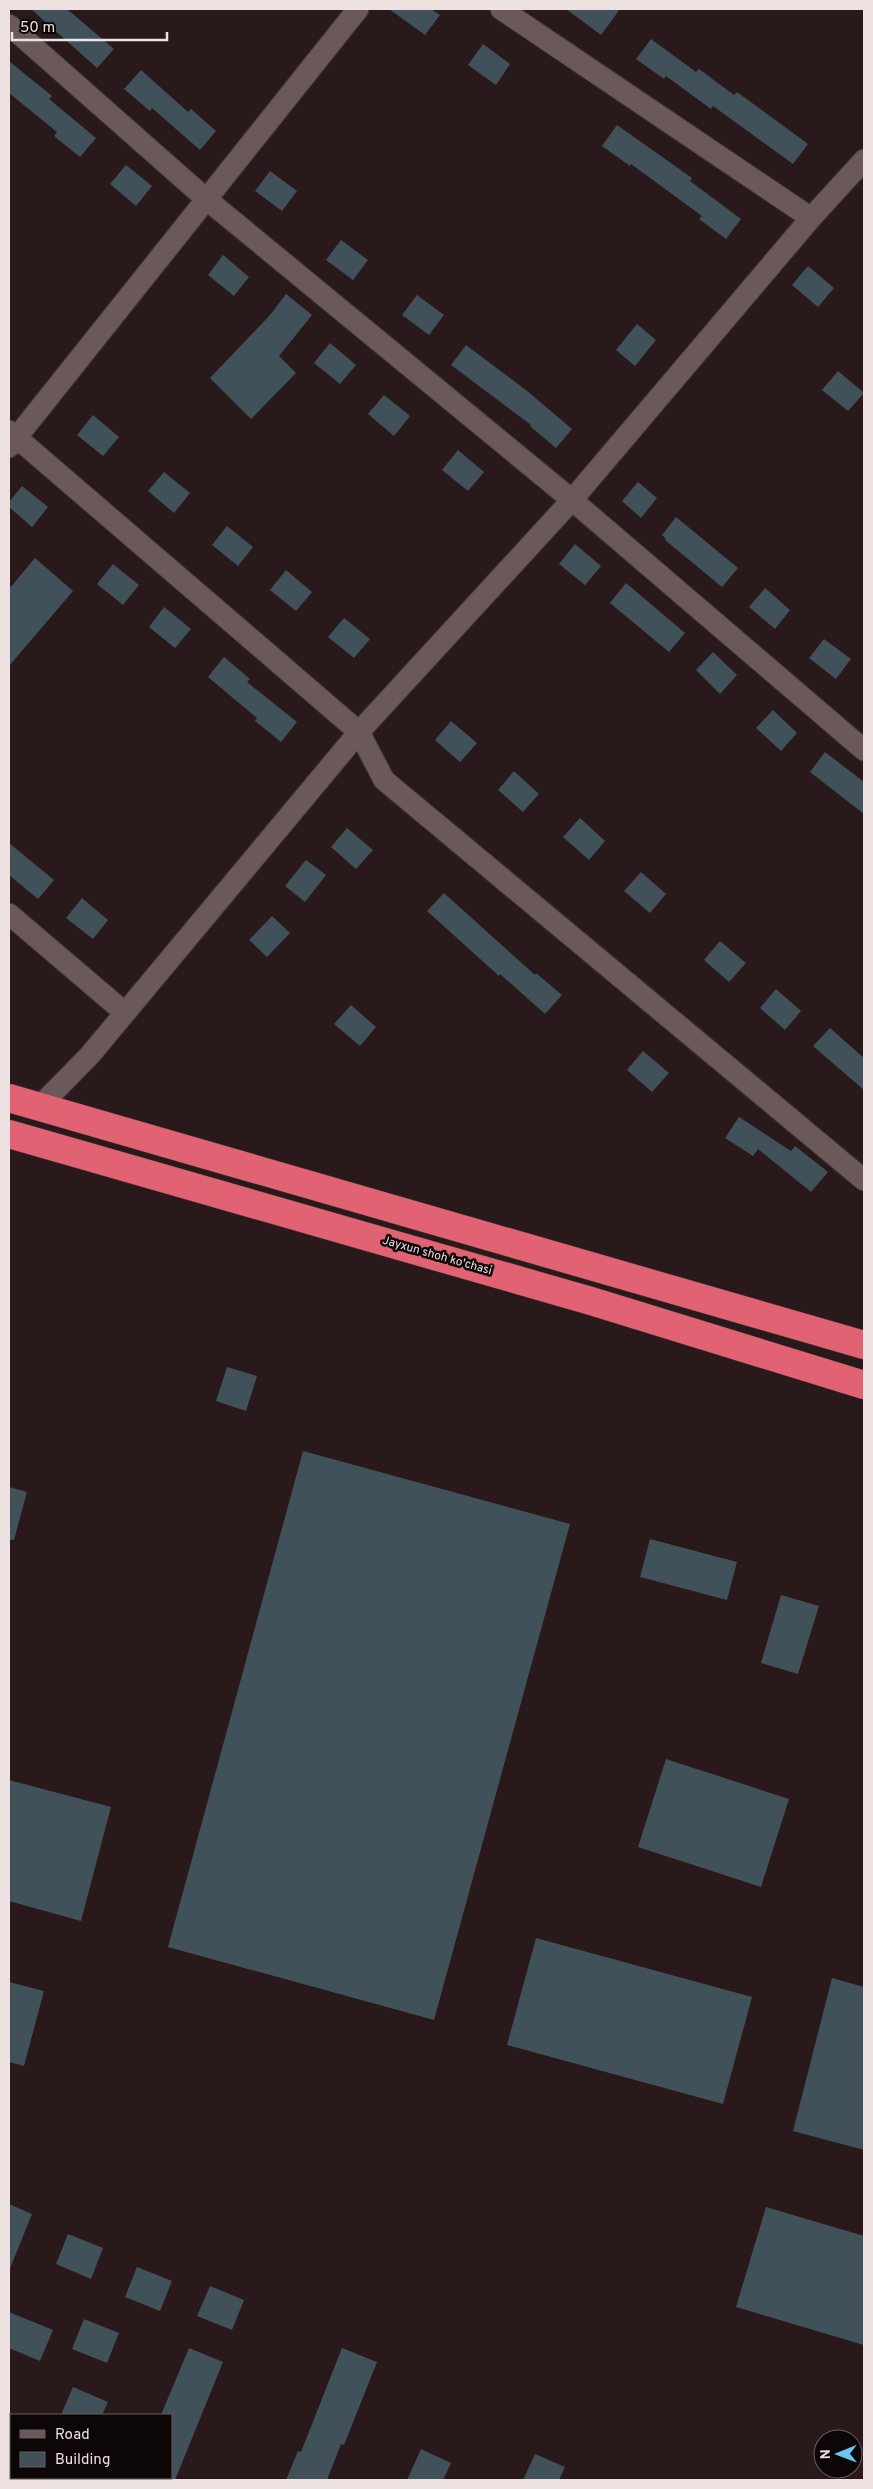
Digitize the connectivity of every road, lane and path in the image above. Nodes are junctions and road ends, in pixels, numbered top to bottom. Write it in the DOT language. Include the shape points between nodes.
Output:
graph roads {
  1 [pos="358,9"];
  2 [pos="501,9"];
  3 [pos="9,25"];
  4 [pos="864,160"];
  5 [pos="205,198"];
  6 [pos="811,218"];
  7 [pos="11,438"];
  8 [pos="572,500"];
  9 [pos="359,732"];
  10 [pos="864,750"];
  11 [pos="9,914"];
  12 [pos="124,1012"];
  13 [pos="9,1098"];
  14 [pos="39,1107"];
  15 [pos="9,1134"];
  16 [pos="864,1180"];
  17 [pos="864,1345"];
  18 [pos="864,1385"];
  1 -- 5 [label="street"];
  2 -- 6 [label="street"];
  3 -- 5 [label="street"];
  4 -- 6 [label="street"];
  5 -- 7 [label="street"];
  5 -- 8 [label="street"];
  6 -- 8 [label="street"];
  7 -- 9 [label="street"];
  8 -- 9 [label="street"];
  8 -- 10 [label="street"];
  9 -- 12 [label="street"];
  9 -- 16 [label="street" via="384,780"];
  11 -- 12 [label="street"];
  12 -- 14 [label="street" via="90,1055"];
  13 -- 14 [label="highway"];
  14 -- 17 [label="highway"];
  15 -- 18 [label="highway, Jayxun shoh ko'chasi" via="582,1298"];
}
